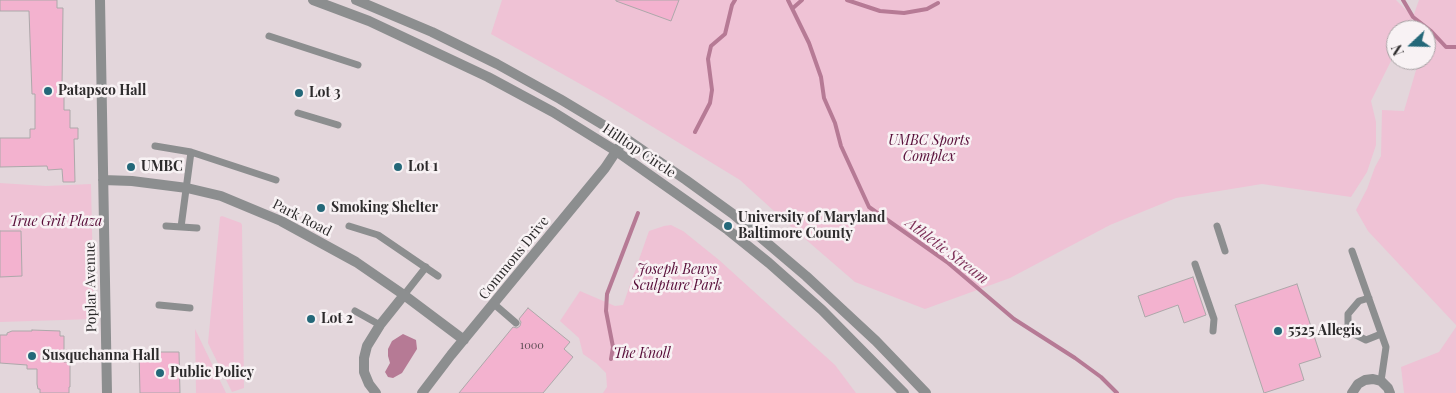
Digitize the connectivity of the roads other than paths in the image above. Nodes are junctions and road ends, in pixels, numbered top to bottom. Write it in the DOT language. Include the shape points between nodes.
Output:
graph roads {
  1 [pos="100,0"];
  2 [pos="313,0"];
  3 [pos="356,0"];
  4 [pos="269,36"];
  5 [pos="358,65"];
  6 [pos="298,113"];
  7 [pos="338,125"];
  8 [pos="625,138"];
  9 [pos="155,146"];
  10 [pos="616,151"];
  11 [pos="191,152"];
  12 [pos="103,180"];
  13 [pos="276,180"];
  14 [pos="187,188"];
  15 [pos="166,226"];
  16 [pos="349,226"];
  17 [pos="1217,226"];
  18 [pos="181,227"];
  19 [pos="197,228"];
  20 [pos="1225,251"];
  21 [pos="1352,251"];
  22 [pos="1195,264"];
  23 [pos="426,267"];
  24 [pos="438,276"];
  25 [pos="404,295"];
  26 [pos="1369,298"];
  27 [pos="494,304"];
  28 [pos="159,305"];
  29 [pos="190,308"];
  30 [pos="355,311"];
  31 [pos="516,323"];
  32 [pos="380,325"];
  33 [pos="1212,331"];
  34 [pos="1382,334"];
  35 [pos="464,340"];
  36 [pos="1381,381"];
  37 [pos="107,393"];
  38 [pos="376,393"];
  39 [pos="422,393"];
  40 [pos="904,393"];
  41 [pos="926,393"];
  42 [pos="1352,393"];
  43 [pos="1390,393"];
  1 -- 12 [label="street, Poplar Avenue"];
  2 -- 10 [label="street, Hilltop Circle" via="369,21 488,77"];
  3 -- 8 [label="street, Hilltop Circle" via="497,64"];
  4 -- 5 [label="lane"];
  6 -- 7 [label="lane"];
  8 -- 10 [label="street, Commons Drive"];
  8 -- 41 [label="street, Hilltop Circle" via="702,191 770,244 870,335"];
  9 -- 11 [label="lane"];
  10 -- 27 [label="street, Commons Drive"];
  10 -- 40 [label="street, Hilltop Circle" via="769,263 822,310"];
  11 -- 13 [label="lane"];
  11 -- 14 [label="lane"];
  12 -- 14 [label="street, Park Road"];
  12 -- 37 [label="street, Poplar Avenue"];
  14 -- 18 [label="lane"];
  14 -- 25 [label="street, Park Road" via="221,196 281,221 356,262"];
  15 -- 18 [label="lane"];
  16 -- 23 [label="lane" via="378,235"];
  17 -- 20 [label="lane"];
  18 -- 19 [label="lane"];
  21 -- 26 [label="lane"];
  22 -- 33 [label="lane" via="1214,319"];
  23 -- 24 [label="lane"];
  23 -- 25 [label="lane"];
  25 -- 32 [label="street"];
  25 -- 35 [label="street, Park Road"];
  26 -- 34 [label="lane"];
  26 -- 34 [label="lane" via="1359,301 1348,314 1348,326 1354,334 1366,340"];
  27 -- 31 [label="lane"];
  27 -- 35 [label="street, Commons Drive"];
  28 -- 29 [label="lane"];
  30 -- 32 [label="lane"];
  32 -- 38 [label="street" via="367,346 364,358 364,372"];
  34 -- 36 [label="lane" via="1386,347"];
  35 -- 39 [label="street, Commons Drive"];
  36 -- 42 [label="street" via="1365,380"];
  36 -- 43 [label="street"];
}
